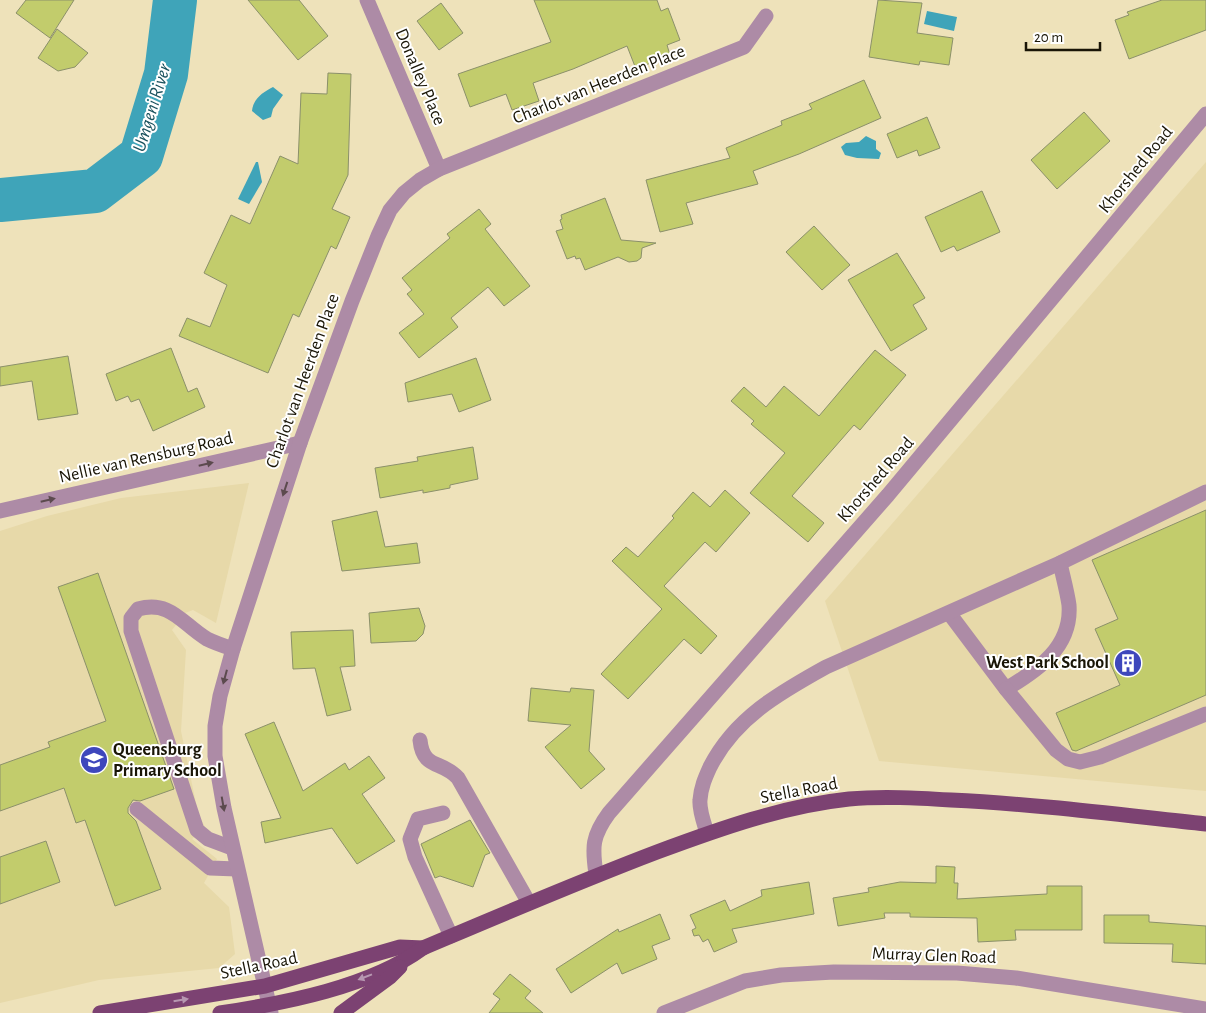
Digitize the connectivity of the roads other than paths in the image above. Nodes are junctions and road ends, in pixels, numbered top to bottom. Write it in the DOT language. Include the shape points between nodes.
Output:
graph roads {
  1 [pos="367,0"];
  2 [pos="766,16"];
  3 [pos="1206,114"];
  4 [pos="439,169"];
  5 [pos="300,443"];
  6 [pos="1206,492"];
  7 [pos="0,511"];
  8 [pos="1060,563"];
  9 [pos="949,613"];
  10 [pos="233,649"];
  11 [pos="1006,689"];
  12 [pos="1206,714"];
  13 [pos="420,740"];
  14 [pos="137,809"];
  15 [pos="443,813"];
  16 [pos="1206,824"];
  17 [pos="707,833"];
  18 [pos="232,848"];
  19 [pos="236,869"];
  20 [pos="596,874"];
  21 [pos="529,903"];
  22 [pos="451,936"];
  23 [pos="423,948"];
  24 [pos="405,962"];
  25 [pos="265,986"];
  26 [pos="271,1009"];
  27 [pos="1206,1010"];
  28 [pos="100,1013"];
  29 [pos="220,1013"];
  30 [pos="341,1013"];
  31 [pos="664,1013"];
  1 -- 4 [label="street, Donalley Place"];
  2 -- 4 [label="street, Charlot van Heerden Place" via="744,47"];
  3 -- 20 [label="street, Khorshed Road" via="888,495 608,813 593,841"];
  4 -- 5 [label="street, Charlot van Heerden Place" via="420,180 390,210 352,301"];
  7 -- 5 [label="street, Nellie van Rensburg Road, one-way"];
  5 -- 10 [label="street, Charlot van Heerden Place, one-way"];
  6 -- 8 [label="street"];
  8 -- 9 [label="street"];
  8 -- 11 [label="street" via="1069,606 1065,635 1052,658"];
  9 -- 11 [label="street"];
  9 -- 17 [label="street" via="826,667 753,711 729,736 702,785 700,802"];
  10 -- 18 [label="street, Charlot van Heerden Place, one-way" via="215,726 215,756"];
  10 -- 18 [label="street" via="208,640 173,612 158,607 138,609 131,618 131,631 198,830 208,839"];
  11 -- 12 [label="street" via="1056,750 1080,762"];
  13 -- 21 [label="street" via="427,761 458,778"];
  14 -- 19 [label="street" via="210,868"];
  15 -- 22 [label="street" via="418,819 410,839"];
  16 -- 17 [label="main road, Stella Road" via="1002,802 895,798 848,800 814,806"];
  17 -- 20 [label="main road, Stella Road"];
  18 -- 19 [label="street, Charlot van Heerden Place"];
  19 -- 25 [label="street, Charlot van Heerden Place"];
  20 -- 21 [label="main road, Stella Road"];
  21 -- 22 [label="main road, Stella Road"];
  22 -- 23 [label="main road, Stella Road"];
  23 -- 24 [label="main road, Stella Road"];
  23 -- 25 [label="main road, Stella Road" via="400,947"];
  24 -- 26 [label="main road, Stella Road, one-way"];
  24 -- 30 [label="main road"];
  25 -- 26 [label="street, Charlot van Heerden Place"];
  28 -- 25 [label="main road, Stella Road, one-way"];
  26 -- 29 [label="main road, Stella Road"];
  27 -- 31 [label="street, Murray Glen Road" via="1016,978 957,973 834,972 745,981"];
}
